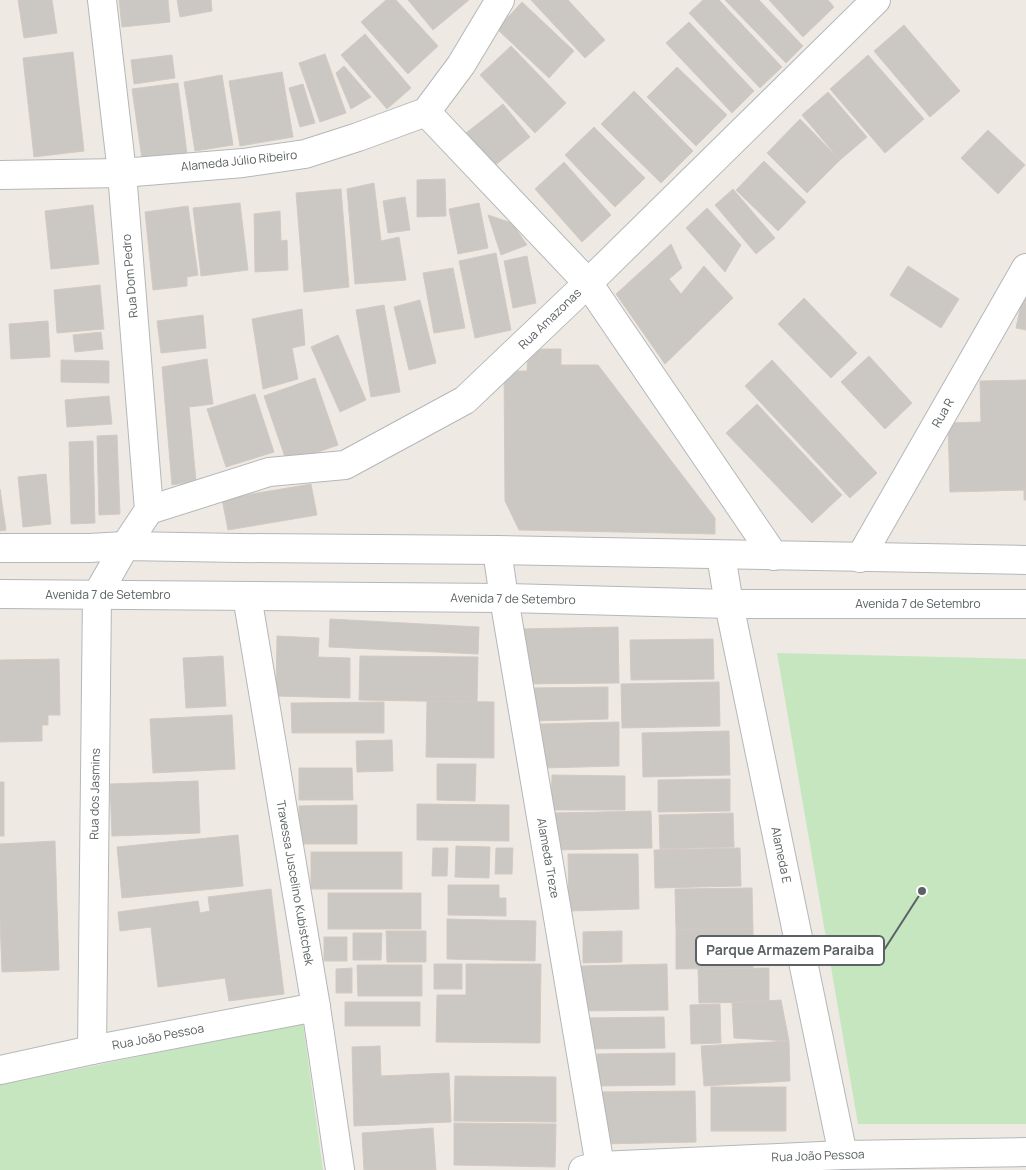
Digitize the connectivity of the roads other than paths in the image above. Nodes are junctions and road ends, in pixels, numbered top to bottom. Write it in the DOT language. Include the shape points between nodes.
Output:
graph roads {
  1 [pos="102,0"];
  2 [pos="500,0"];
  3 [pos="876,0"];
  4 [pos="426,112"];
  5 [pos="122,173"];
  6 [pos="0,176"];
  7 [pos="1026,268"];
  8 [pos="588,283"];
  9 [pos="149,510"];
  10 [pos="125,546"];
  11 [pos="0,548"];
  12 [pos="498,550"];
  13 [pos="721,555"];
  14 [pos="774,556"];
  15 [pos="860,558"];
  16 [pos="1026,560"];
  17 [pos="0,594"];
  18 [pos="97,595"];
  19 [pos="247,596"];
  20 [pos="504,598"];
  21 [pos="729,604"];
  22 [pos="1026,604"];
  23 [pos="316,1007"];
  24 [pos="92,1050"];
  25 [pos="0,1070"];
  26 [pos="1026,1152"];
  27 [pos="843,1155"];
  28 [pos="590,1168"];
  29 [pos="340,1170"];
  1 -- 5 [label="street, Rua Dom Pedro"];
  2 -- 4 [label="street" via="461,65"];
  3 -- 8 [label="street, Rua Amazonas"];
  4 -- 5 [label="street, Alameda Júlio Ribeiro" via="305,154 243,163"];
  4 -- 8 [label="street"];
  5 -- 6 [label="street, Alameda Júlio Ribeiro"];
  5 -- 9 [label="street, Rua Dom Pedro"];
  7 -- 15 [label="street, Rua R"];
  8 -- 9 [label="street, Rua Amazonas" via="466,400 345,465 269,472"];
  8 -- 14 [label="street"];
  9 -- 10 [label="street"];
  10 -- 11 [label="street"];
  10 -- 12 [label="street"];
  10 -- 18 [label="street, Rua dos Jasmins"];
  12 -- 13 [label="street"];
  12 -- 20 [label="street, Alameda Treze"];
  13 -- 14 [label="street"];
  13 -- 21 [label="street, Alameda E"];
  14 -- 15 [label="street"];
  15 -- 16 [label="street"];
  17 -- 18 [label="street, Avenida 7 de Setembro"];
  18 -- 19 [label="street, Avenida 7 de Setembro"];
  18 -- 24 [label="street, Rua dos Jasmins"];
  19 -- 20 [label="street, Avenida 7 de Setembro"];
  19 -- 23 [label="street, Travessa Juscelino Kubistchek"];
  20 -- 21 [label="street, Avenida 7 de Setembro"];
  20 -- 28 [label="street, Alameda Treze"];
  21 -- 22 [label="street, Avenida 7 de Setembro"];
  21 -- 27 [label="street, Alameda E"];
  23 -- 24 [label="street, Rua João Pessoa"];
  23 -- 29 [label="street, Travessa Juscelino Kubistchek"];
  24 -- 25 [label="street, Rua João Pessoa"];
  26 -- 27 [label="street, Rua João Pessoa"];
  27 -- 28 [label="street, Rua João Pessoa"];
}
